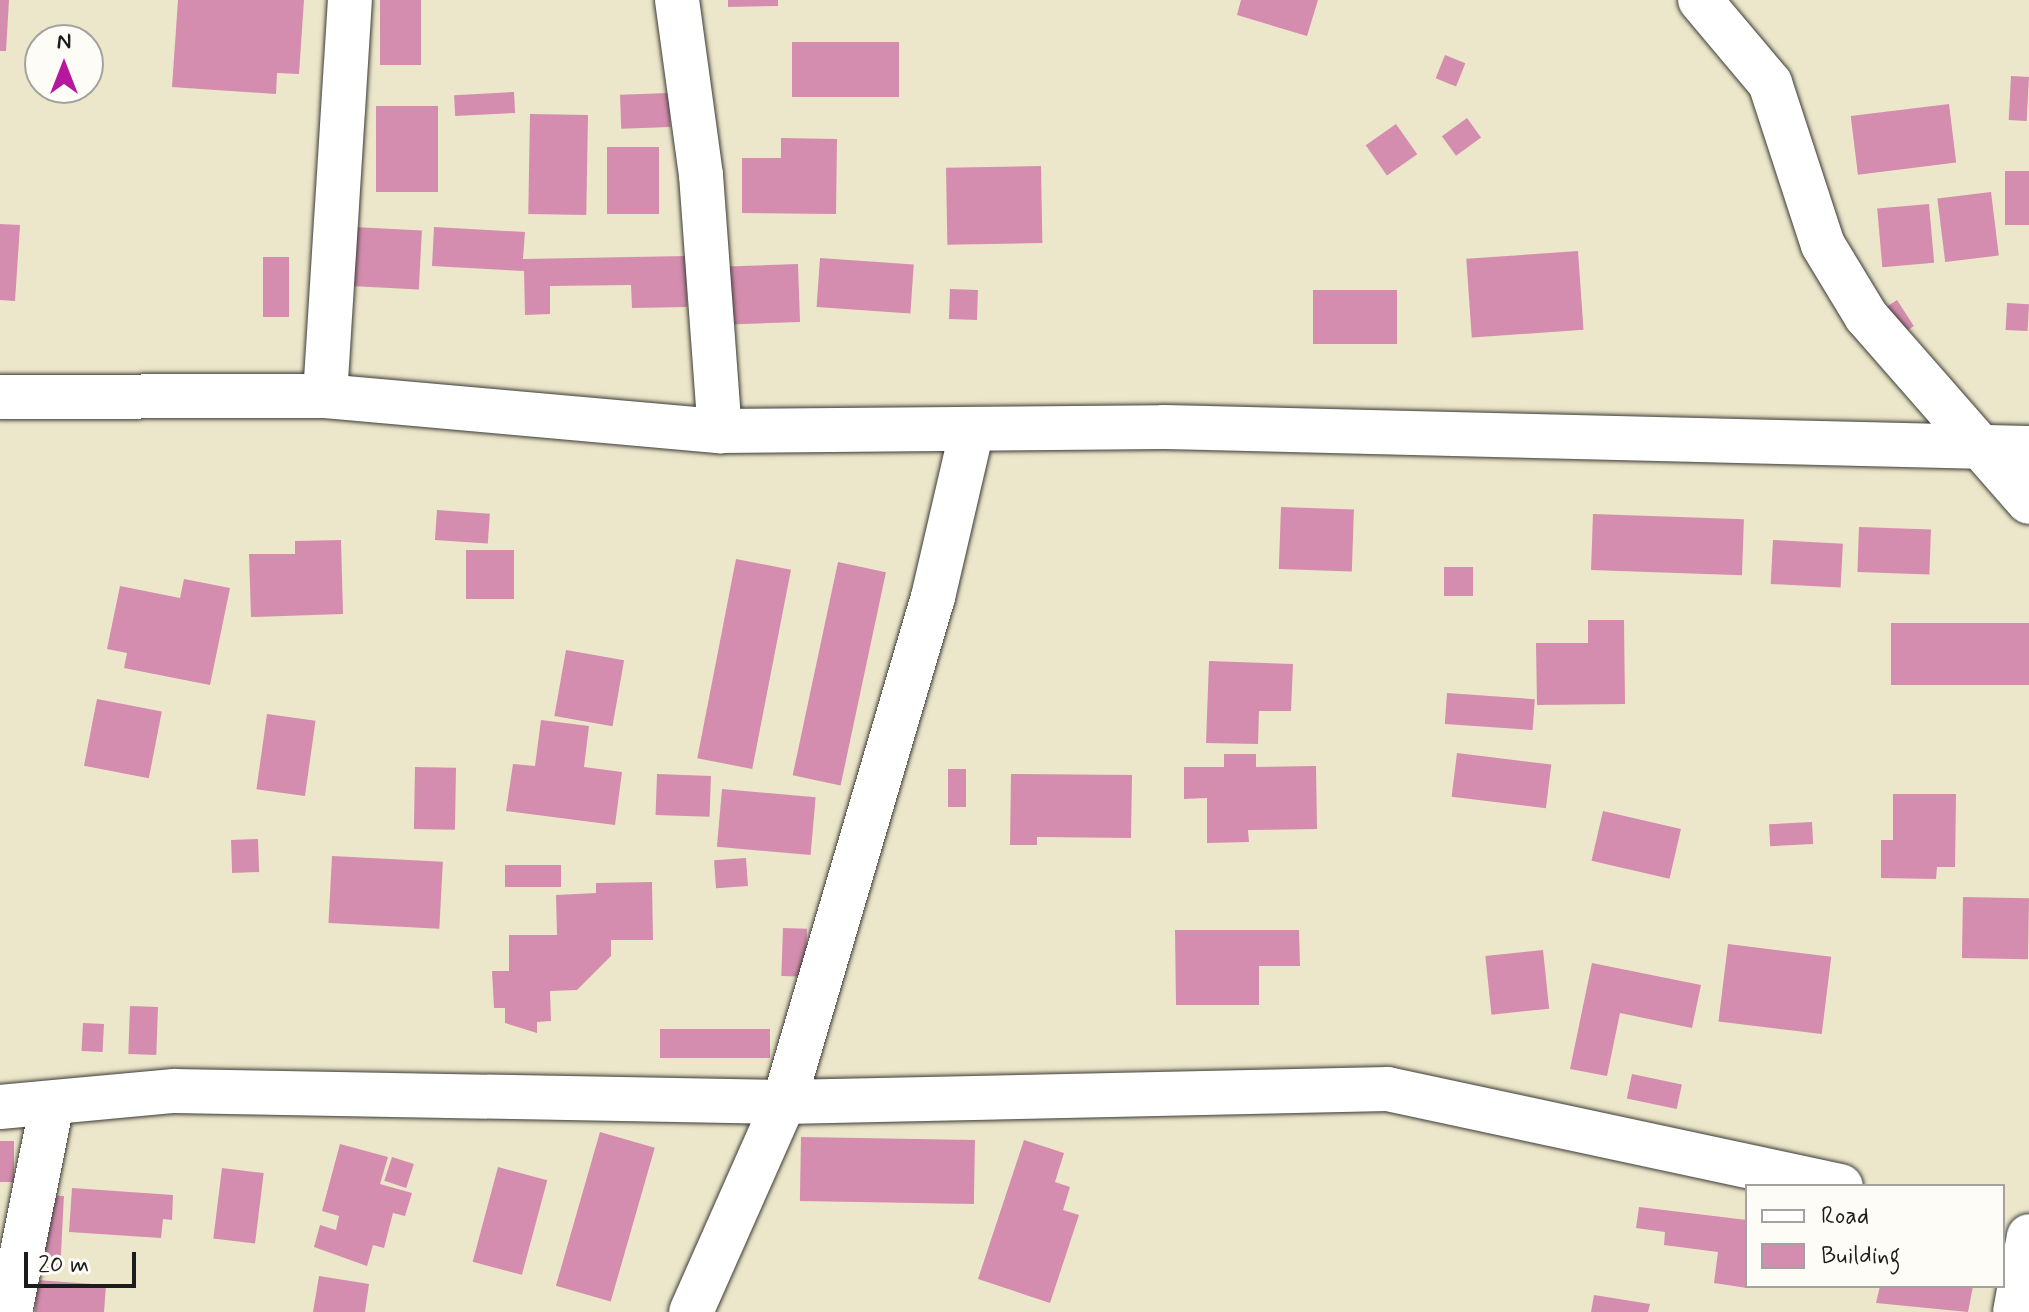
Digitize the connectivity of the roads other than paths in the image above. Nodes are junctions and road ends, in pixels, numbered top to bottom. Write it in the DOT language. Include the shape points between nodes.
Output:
graph roads {
  1 [pos="350,0"];
  2 [pos="677,0"];
  3 [pos="1700,0"];
  4 [pos="325,396"];
  5 [pos="0,397"];
  6 [pos="720,431"];
  7 [pos="971,434"];
  8 [pos="1980,448"];
  9 [pos="2029,448"];
  10 [pos="2029,502"];
  11 [pos="784,1102"];
  12 [pos="52,1104"];
  13 [pos="0,1107"];
  14 [pos="1832,1184"];
  15 [pos="2005,1229"];
  16 [pos="2029,1235"];
  17 [pos="10,1312"];
  18 [pos="691,1312"];
  19 [pos="2015,1312"];
  1 -- 4 [label="street"];
  2 -- 6 [label="street" via="701,175"];
  3 -- 8 [label="street" via="1770,83 1823,245 1866,316"];
  4 -- 5 [label="street"];
  4 -- 6 [label="street"];
  6 -- 7 [label="street"];
  7 -- 8 [label="street" via="1164,427"];
  7 -- 11 [label="street" via="933,597"];
  8 -- 9 [label="street"];
  8 -- 10 [label="street"];
  11 -- 12 [label="street" via="174,1091"];
  11 -- 14 [label="street" via="1388,1089"];
  11 -- 18 [label="street"];
  12 -- 13 [label="street"];
  12 -- 17 [label="street"];
  15 -- 16 [label="street"];
  16 -- 19 [label="street"];
}
